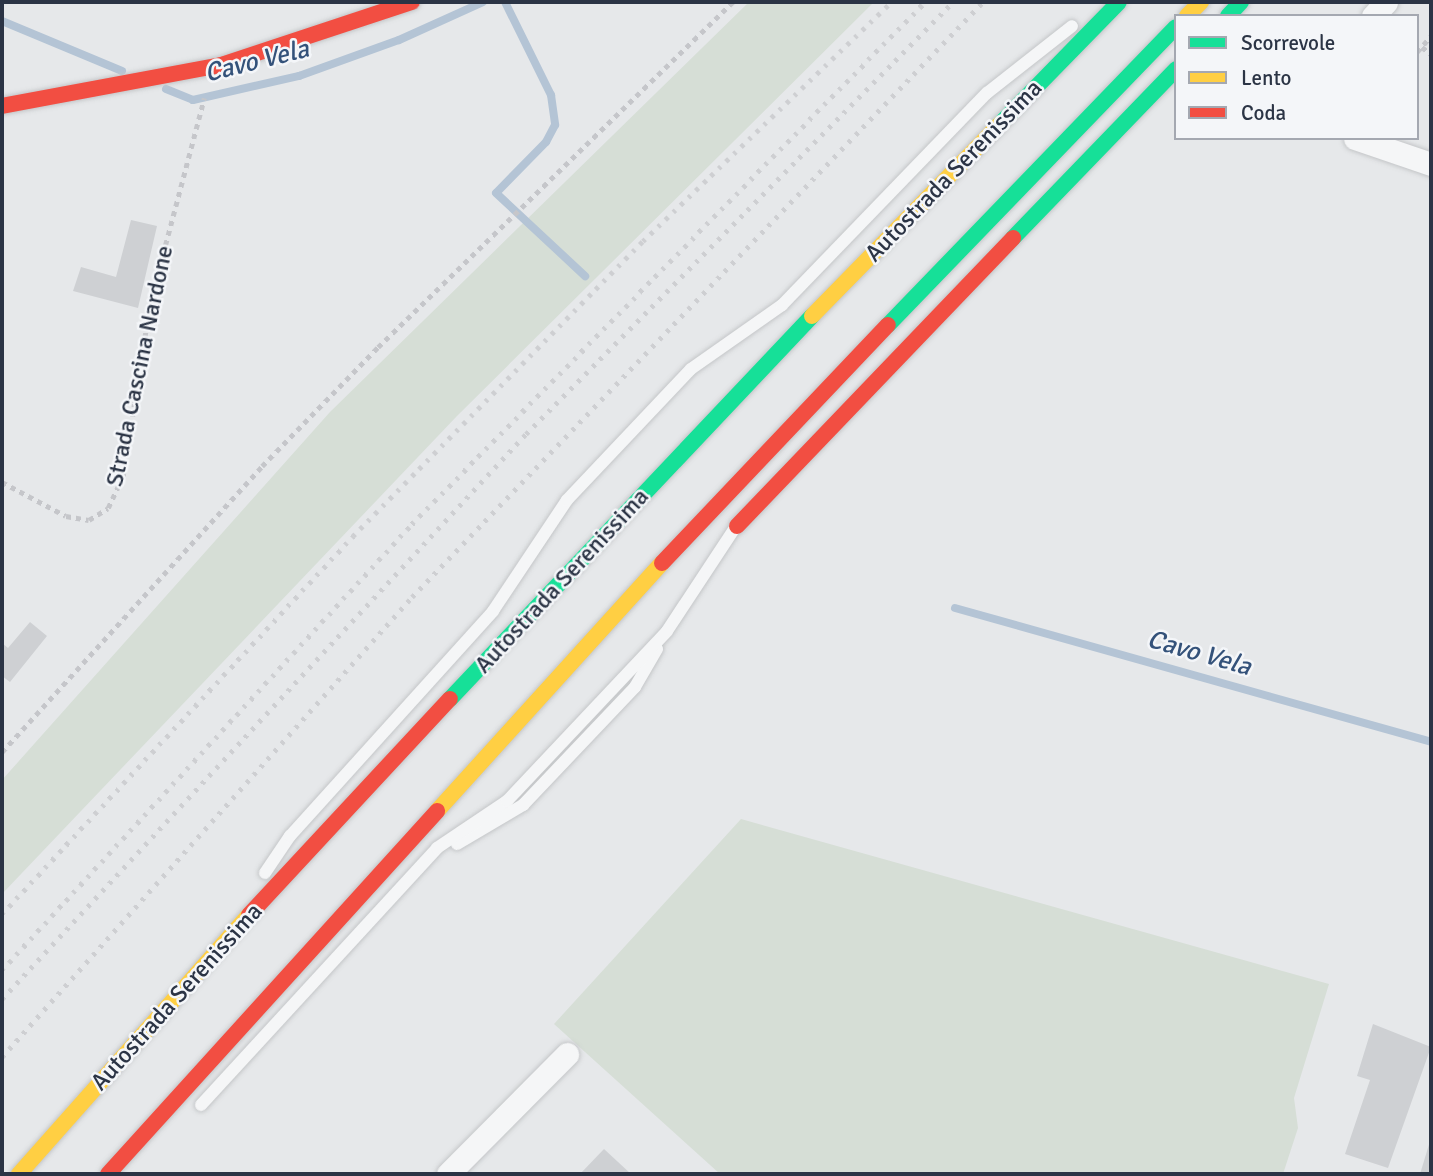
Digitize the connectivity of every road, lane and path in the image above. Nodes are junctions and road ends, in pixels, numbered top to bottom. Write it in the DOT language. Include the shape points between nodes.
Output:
graph roads {
  1 [pos="412,2"];
  2 [pos="733,2"];
  3 [pos="1106,2"];
  4 [pos="1119,2"];
  5 [pos="1174,29"];
  6 [pos="1431,37"];
  7 [pos="1422,47"];
  8 [pos="1419,50"];
  9 [pos="1431,54"];
  10 [pos="1174,71"];
  11 [pos="2,106"];
  12 [pos="199,109"];
  13 [pos="1361,140"];
  14 [pos="1431,164"];
  15 [pos="2,482"];
  16 [pos="737,526"];
  17 [pos="2,752"];
  18 [pos="197,971"];
  19 [pos="567,1054"];
  20 [pos="196,1110"];
  21 [pos="171,1131"];
  22 [pos="19,1174"];
  23 [pos="108,1174"];
  24 [pos="121,1174"];
  25 [pos="448,1174"];
  1 -- 11 [label="main road" via="221,65"];
  2 -- 17 [label="path" via="505,221 261,467"];
  3 -- 18 [label="lane" via="987,93 782,304 691,369 567,500 493,611 290,836"];
  4 -- 18 [label="main road, Autostrada Serenissima" via="787,342"];
  5 -- 23 [label="main road" via="694,527"];
  6 -- 7 [label="path"];
  7 -- 8 [label="path"];
  7 -- 9 [label="path"];
  10 -- 16 [label="main road"];
  12 -- 15 [label="path, Strada Cascina Nardone" via="150,303 123,475 108,508 89,520 66,516"];
  13 -- 14 [label="street"];
  16 -- 20 [label="lane" via="667,631 507,801 437,848"];
  18 -- 22 [label="main road, Autostrada Serenissima"];
  19 -- 25 [label="street"];
  21 -- 24 [label="main road"];
}
